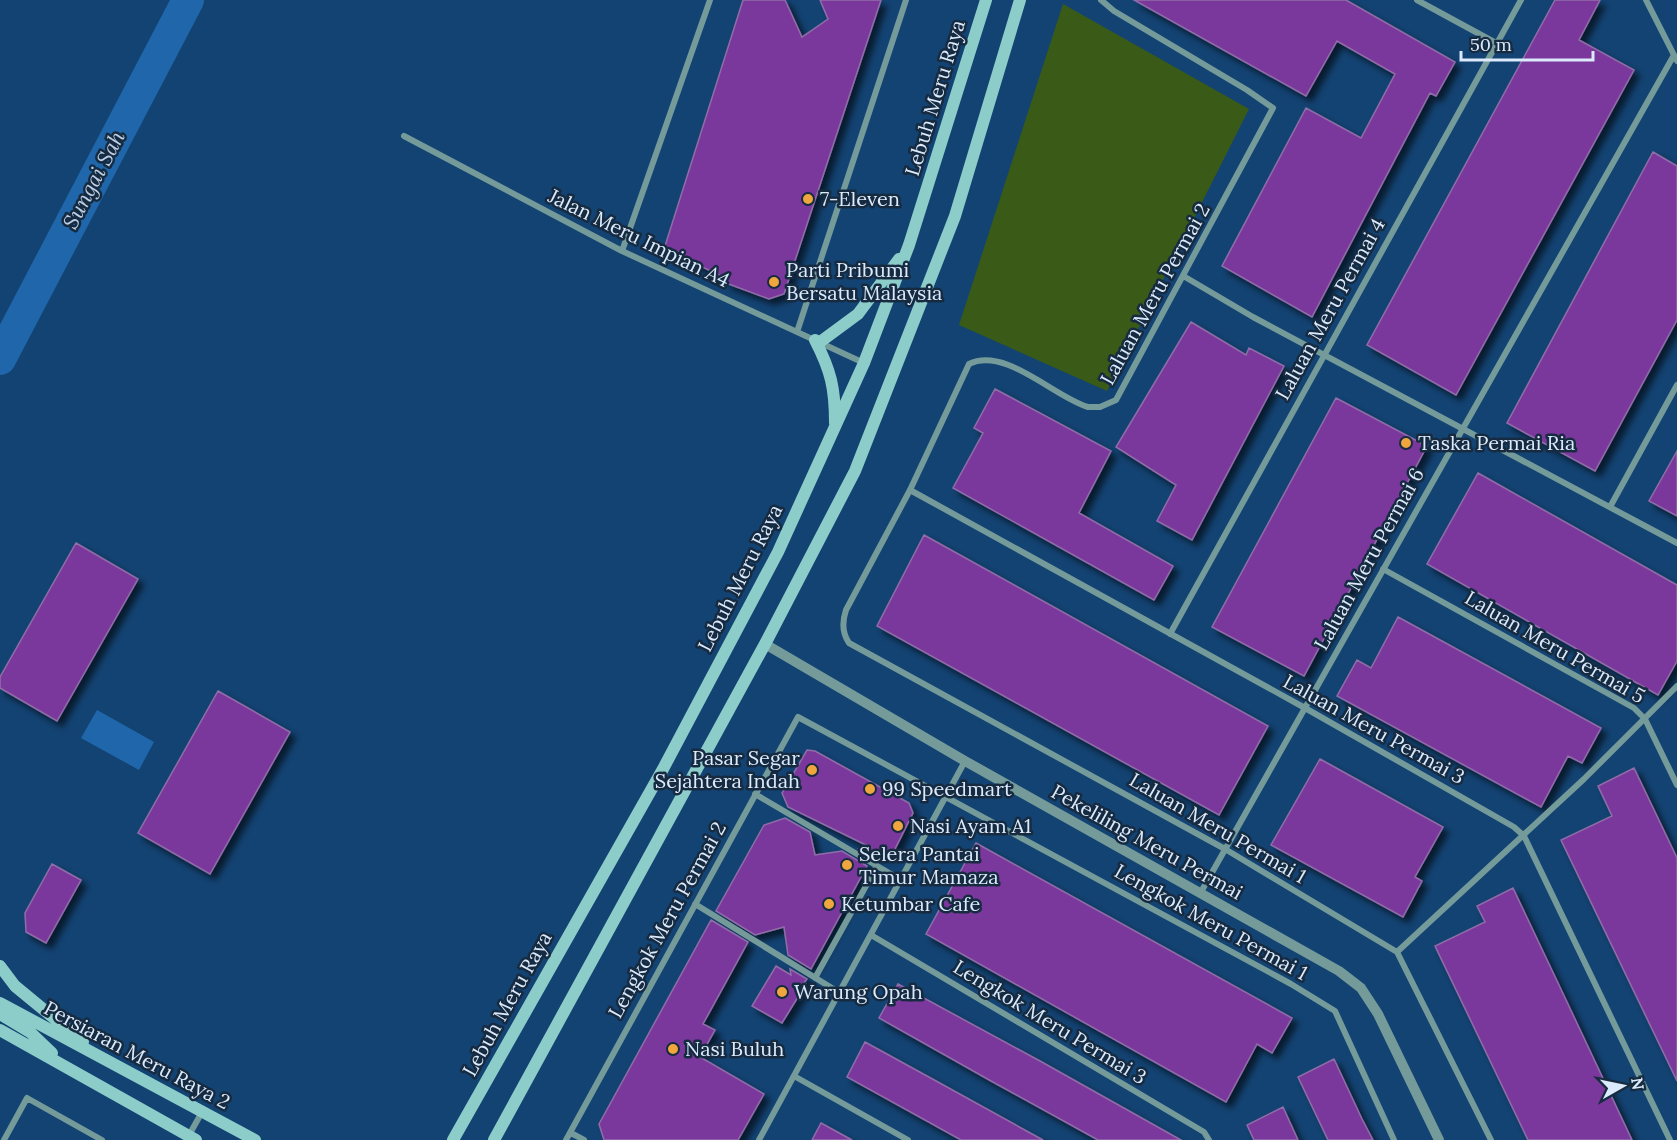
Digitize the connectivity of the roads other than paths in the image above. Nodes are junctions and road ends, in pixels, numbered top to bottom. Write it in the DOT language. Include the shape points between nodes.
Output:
graph roads {
  1 [pos="710,0"];
  2 [pos="906,0"];
  3 [pos="986,0"];
  4 [pos="1020,0"];
  5 [pos="1101,0"];
  6 [pos="1417,0"];
  7 [pos="1521,0"];
  8 [pos="1646,0"];
  9 [pos="1496,43"];
  10 [pos="1676,58"];
  11 [pos="404,136"];
  12 [pos="909,246"];
  13 [pos="622,251"];
  14 [pos="1185,277"];
  15 [pos="797,332"];
  16 [pos="818,341"];
  17 [pos="1324,354"];
  18 [pos="864,363"];
  19 [pos="1677,385"];
  20 [pos="835,427"];
  21 [pos="1462,428"];
  22 [pos="910,490"];
  23 [pos="1610,507"];
  24 [pos="1677,543"];
  25 [pos="1383,568"];
  26 [pos="843,629"];
  27 [pos="1170,634"];
  28 [pos="765,645"];
  29 [pos="1677,686"];
  30 [pos="1305,708"];
  31 [pos="1645,719"];
  32 [pos="965,761"];
  33 [pos="1677,785"];
  34 [pos="755,794"];
  35 [pos="946,796"];
  36 [pos="1524,836"];
  37 [pos="1225,849"];
  38 [pos="876,866"];
  39 [pos="901,880"];
  40 [pos="1201,892"];
  41 [pos="695,904"];
  42 [pos="871,935"];
  43 [pos="1397,952"];
  44 [pos="0,966"];
  45 [pos="815,978"];
  46 [pos="840,993"];
  47 [pos="0,1004"];
  48 [pos="0,1014"];
  49 [pos="0,1030"];
  50 [pos="114,1065"];
  51 [pos="66,1066"];
  52 [pos="794,1076"];
  53 [pos="202,1112"];
  54 [pos="570,1132"];
  55 [pos="453,1138"];
  56 [pos="495,1138"];
  57 [pos="190,1139"];
  58 [pos="4,1140"];
  59 [pos="102,1140"];
  60 [pos="255,1140"];
  61 [pos="566,1140"];
  62 [pos="584,1140"];
  63 [pos="759,1140"];
  64 [pos="908,1140"];
  65 [pos="1209,1140"];
  66 [pos="1394,1140"];
  67 [pos="1439,1140"];
  68 [pos="1491,1140"];
  69 [pos="1670,1140"];
  1 -- 13 [label="street"];
  2 -- 15 [label="street"];
  3 -- 12 [label="main road, Lebuh Meru Raya"];
  4 -- 28 [label="main road" via="955,216 882,409 855,471"];
  5 -- 14 [label="street, Laluan Meru Permai 2" via="1273,108"];
  6 -- 9 [label="street"];
  7 -- 9 [label="street, Laluan Meru Permai 4"];
  8 -- 10 [label="street"];
  9 -- 17 [label="street, Laluan Meru Permai 4"];
  10 -- 21 [label="street, Laluan Meru Permai 6"];
  11 -- 13 [label="street, Jalan Meru Impian A4"];
  12 -- 16 [label="main road" via="858,314"];
  12 -- 18 [label="main road, Lebuh Meru Raya"];
  13 -- 15 [label="street, Jalan Meru Impian A4"];
  14 -- 17 [label="street"];
  14 -- 22 [label="street, Laluan Meru Permai 2" via="1116,400 1109,404 1084,406 1000,361 969,364"];
  15 -- 16 [label="street, Jalan Meru Impian A4"];
  16 -- 18 [label="street, Jalan Meru Impian A4"];
  16 -- 20 [label="main road" via="833,381"];
  17 -- 21 [label="street"];
  17 -- 27 [label="street, Laluan Meru Permai 4"];
  18 -- 20 [label="main road, Lebuh Meru Raya"];
  19 -- 23 [label="street"];
  20 -- 55 [label="main road, Lebuh Meru Raya" via="778,552 663,769"];
  21 -- 23 [label="street"];
  21 -- 25 [label="street, Laluan Meru Permai 6"];
  22 -- 26 [label="street, Laluan Meru Permai 2" via="846,610"];
  22 -- 27 [label="street, Laluan Meru Permai 3"];
  23 -- 24 [label="street"];
  25 -- 30 [label="street, Laluan Meru Permai 6"];
  25 -- 31 [label="street, Laluan Meru Permai 5" via="1634,708"];
  26 -- 37 [label="street, Laluan Meru Permai 1" via="849,643"];
  27 -- 30 [label="street, Laluan Meru Permai 3"];
  28 -- 32 [label="street, Pekeliling Meru Permai"];
  28 -- 56 [label="main road"];
  29 -- 31 [label="street"];
  30 -- 36 [label="street, Laluan Meru Permai 3"];
  30 -- 37 [label="street, Laluan Meru Permai 6"];
  31 -- 33 [label="street, Laluan Meru Permai 5"];
  31 -- 36 [label="street"];
  32 -- 35 [label="street"];
  32 -- 40 [label="street, Pekeliling Meru Permai"];
  34 -- 35 [label="street, Lengkok Meru Permai 2" via="798,717"];
  34 -- 38 [label="street"];
  34 -- 41 [label="street, Lengkok Meru Permai 2"];
  35 -- 39 [label="street"];
  35 -- 66 [label="street, Lengkok Meru Permai 1" via="1335,1011"];
  36 -- 43 [label="street"];
  36 -- 69 [label="street, Laluan Meru Permai 3"];
  37 -- 40 [label="street, Laluan Meru Permai 6"];
  37 -- 43 [label="street, Laluan Meru Permai 1"];
  38 -- 39 [label="street"];
  38 -- 45 [label="street"];
  39 -- 42 [label="street"];
  40 -- 67 [label="street, Pekeliling Meru Permai" via="1339,971 1361,988 1378,1014"];
  41 -- 45 [label="street"];
  41 -- 54 [label="street, Lengkok Meru Permai 2"];
  42 -- 46 [label="street"];
  42 -- 65 [label="street, Lengkok Meru Permai 3" via="1204,1132"];
  43 -- 68 [label="street"];
  44 -- 50 [label="main road" via="15,986"];
  45 -- 46 [label="street"];
  46 -- 52 [label="street"];
  47 -- 50 [label="main road, Persiaran Meru Raya 2"];
  48 -- 51 [label="main road" via="30,1032"];
  49 -- 51 [label="main road"];
  50 -- 53 [label="main road, Persiaran Meru Raya 2"];
  51 -- 57 [label="main road"];
  52 -- 63 [label="street"];
  52 -- 64 [label="street"];
  53 -- 57 [label="street"];
  53 -- 60 [label="main road, Persiaran Meru Raya 2"];
  54 -- 61 [label="street, Lengkok Meru Permai 2"];
  54 -- 62 [label="street"];
  58 -- 59 [label="street" via="27,1098"];
}
